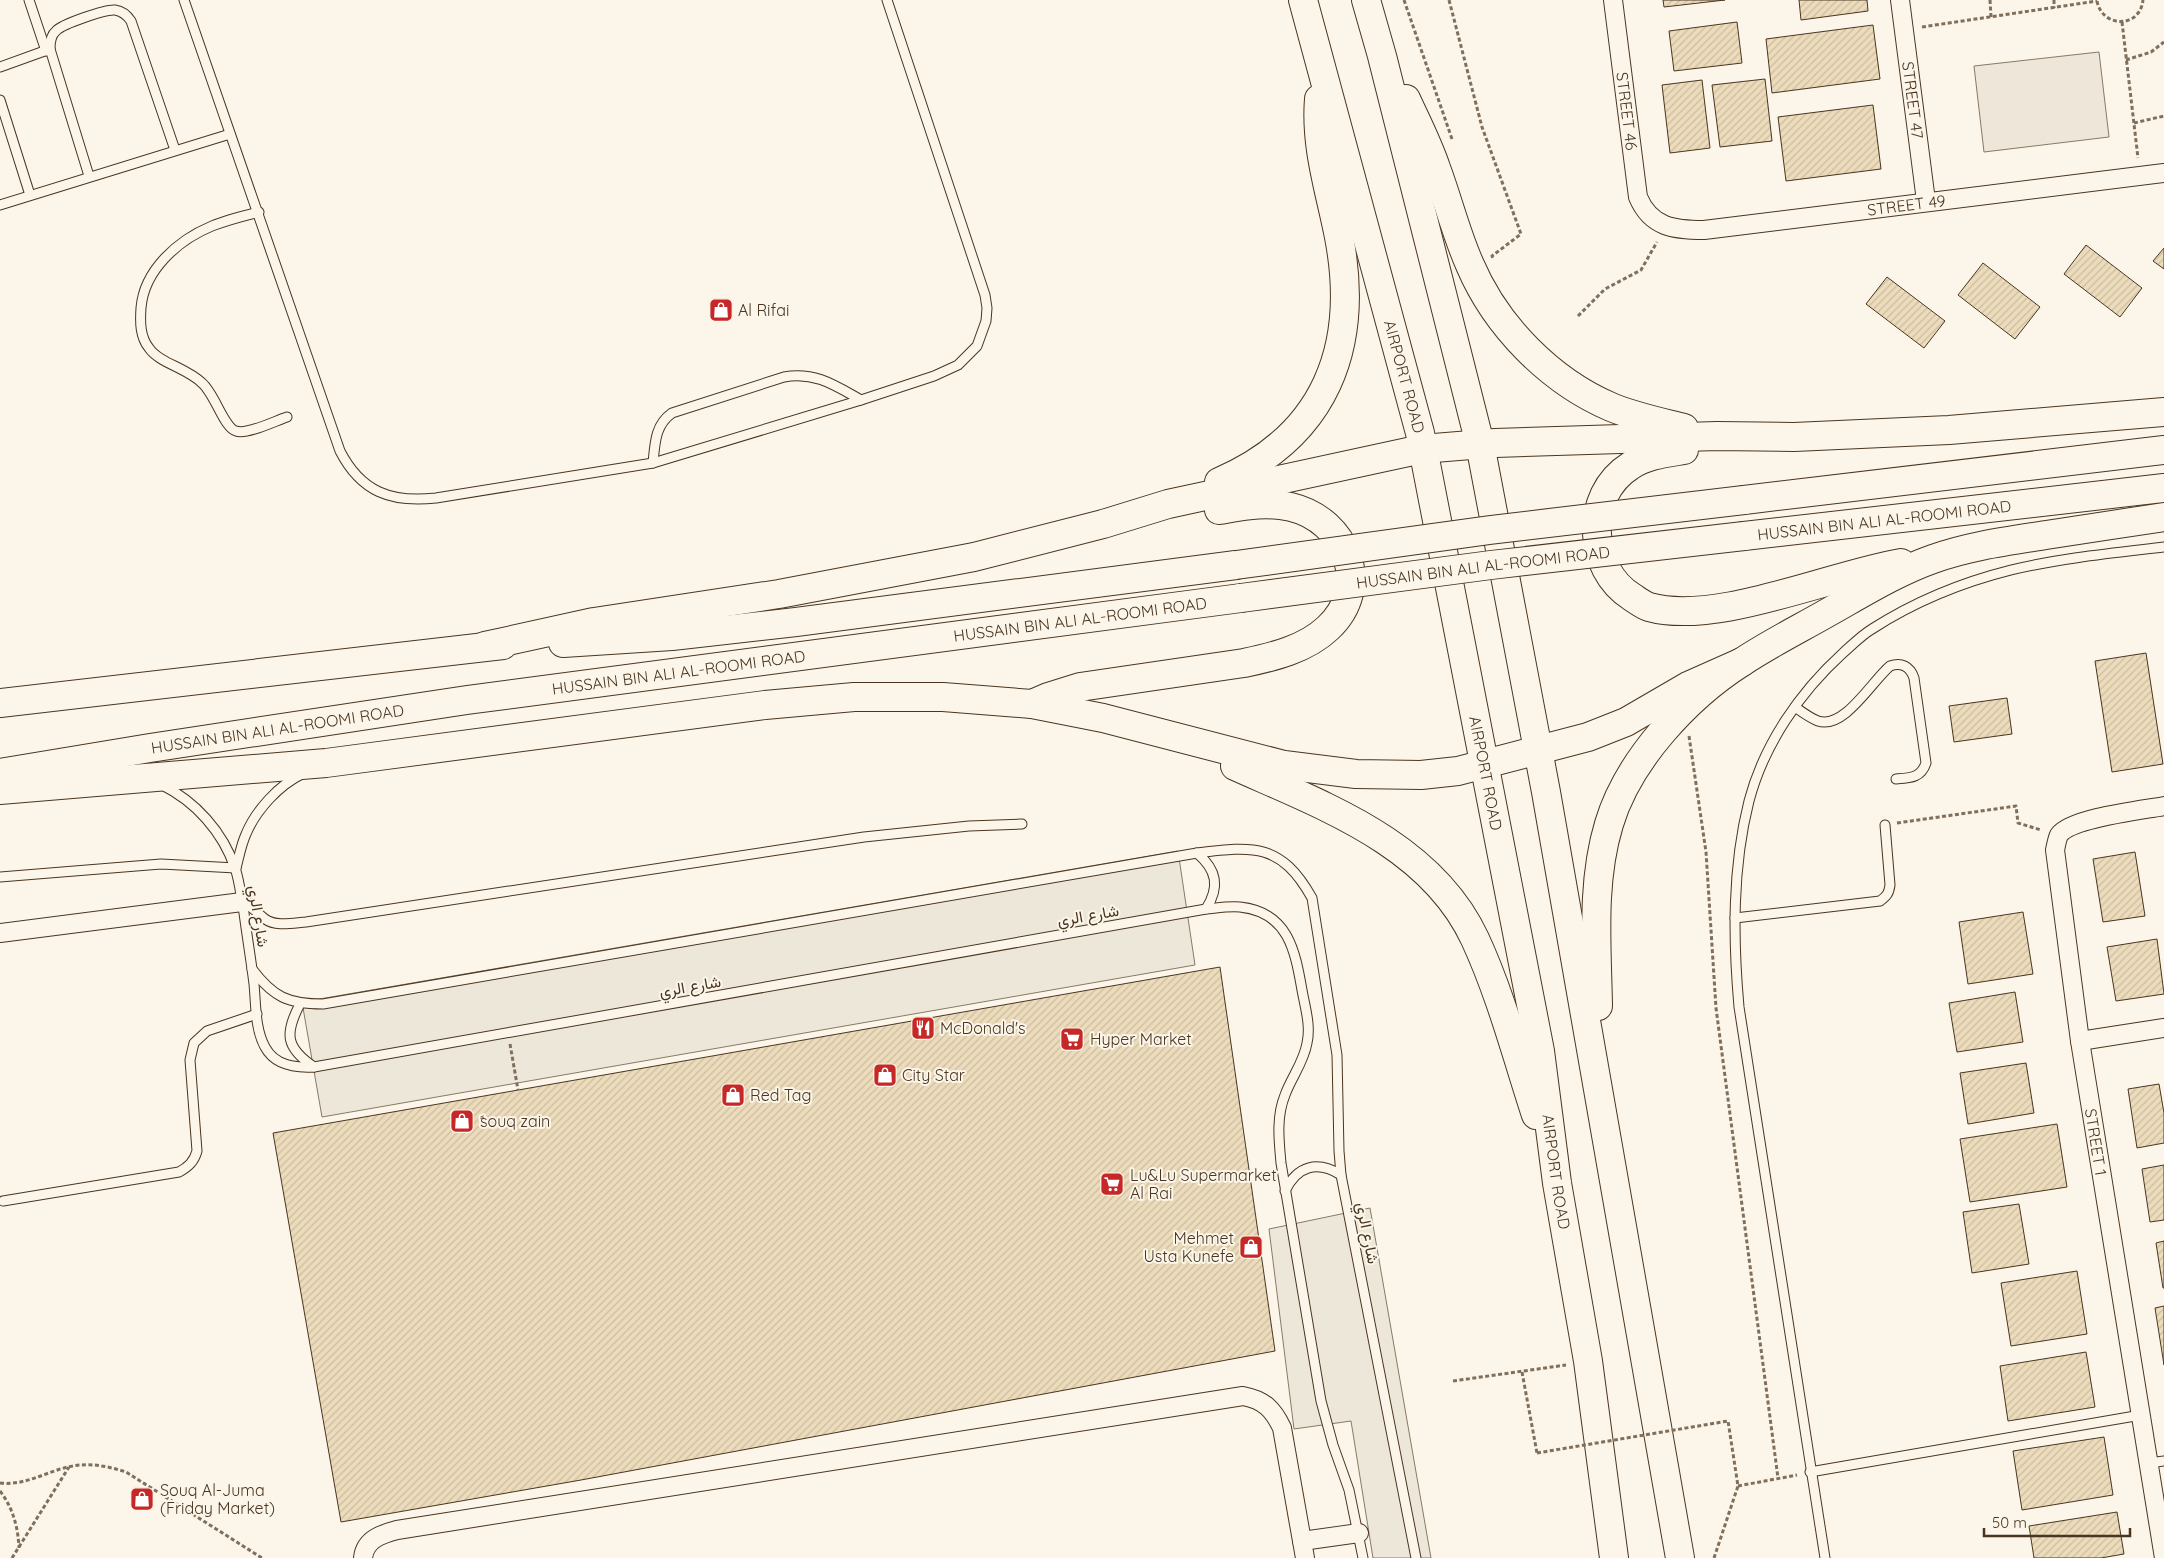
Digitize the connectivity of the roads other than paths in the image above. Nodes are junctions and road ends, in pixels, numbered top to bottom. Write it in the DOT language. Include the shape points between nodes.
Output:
graph roads {
  1 [pos="29,0"];
  2 [pos="184,0"];
  3 [pos="887,0"];
  4 [pos="1303,0"];
  5 [pos="1366,0"];
  6 [pos="1613,0"];
  7 [pos="1900,0"];
  8 [pos="48,50"];
  9 [pos="1382,56"];
  10 [pos="0,67"];
  11 [pos="1323,78"];
  12 [pos="0,100"];
  13 [pos="230,134"];
  14 [pos="175,150"];
  15 [pos="2164,174"];
  16 [pos="89,176"];
  17 [pos="30,194"];
  18 [pos="1926,201"];
  19 [pos="0,205"];
  20 [pos="259,212"];
  21 [pos="1659,222"];
  22 [pos="862,400"];
  23 [pos="2164,412"];
  24 [pos="287,417"];
  25 [pos="1717,436"];
  26 [pos="1480,444"];
  27 [pos="1422,449"];
  28 [pos="2164,450"];
  29 [pos="653,462"];
  30 [pos="2164,488"];
  31 [pos="1168,504"];
  32 [pos="2164,517"];
  33 [pos="2164,547"];
  34 [pos="1933,559"];
  35 [pos="485,646"];
  36 [pos="1742,662"];
  37 [pos="0,703"];
  38 [pos="1032,704"];
  39 [pos="1795,707"];
  40 [pos="1169,737"];
  41 [pos="1538,750"];
  42 [pos="326,763"];
  43 [pos="1485,764"];
  44 [pos="0,773"];
  45 [pos="150,779"];
  46 [pos="1896,779"];
  47 [pos="0,790"];
  48 [pos="2164,806"];
  49 [pos="1022,824"];
  50 [pos="1885,825"];
  51 [pos="1197,853"];
  52 [pos="236,868"];
  53 [pos="0,877"];
  54 [pos="242,902"];
  55 [pos="1206,909"];
  56 [pos="1735,918"];
  57 [pos="0,933"];
  58 [pos="252,968"];
  59 [pos="300,1004"];
  60 [pos="257,1014"];
  61 [pos="2164,1028"];
  62 [pos="2080,1042"];
  63 [pos="314,1067"];
  64 [pos="1599,1090"];
  65 [pos="1341,1175"];
  66 [pos="1558,1183"];
  67 [pos="1285,1192"];
  68 [pos="3,1201"];
  69 [pos="2141,1415"];
  70 [pos="2156,1462"];
  71 [pos="1810,1472"];
  72 [pos="1359,1533"];
  73 [pos="1611,1549"];
  74 [pos="1303,1550"];
  75 [pos="363,1558"];
  76 [pos="1363,1558"];
  77 [pos="1416,1558"];
  78 [pos="1680,1558"];
  79 [pos="1825,1558"];
  80 [pos="2164,1558"];
  1 -- 8 [label="lane"];
  2 -- 13 [label="lane"];
  3 -- 22 [label="lane" via="987,308 977,346 958,365"];
  4 -- 11 [label="highway, AIRPORT ROAD"];
  5 -- 9 [label="highway"];
  6 -- 21 [label="street, STREET 46" via="1638,198 1643,208"];
  7 -- 18 [label="street, STREET 47"];
  8 -- 10 [label="lane"];
  8 -- 14 [label="lane" via="52,36 62,27 111,10 127,16"];
  8 -- 16 [label="lane"];
  9 -- 25 [label="highway" via="1402,91 1432,158 1470,265 1492,307 1512,332 1562,378 1611,407"];
  9 -- 26 [label="highway"];
  11 -- 27 [label="highway, AIRPORT ROAD"];
  11 -- 31 [label="highway" via="1318,113 1320,148 1339,237 1345,292 1344,320 1335,366 1309,414 1273,452 1226,479"];
  12 -- 17 [label="lane"];
  13 -- 14 [label="lane"];
  13 -- 20 [label="lane"];
  14 -- 16 [label="lane"];
  15 -- 18 [label="street, STREET 49"];
  16 -- 17 [label="lane"];
  17 -- 19 [label="lane"];
  18 -- 21 [label="street, STREET 49" via="1704,230 1681,230"];
  20 -- 24 [label="lane" via="213,226 176,247 147,284 141,303 140,325 149,349 158,358 188,372 204,384 213,394 225,423 236,432"];
  20 -- 29 [label="lane" via="340,450 356,475 367,485 393,498 422,500"];
  22 -- 29 [label="lane"];
  22 -- 29 [label="lane" via="821,378 803,375 784,377 672,413 657,431"];
  23 -- 25 [label="highway" via="1949,430 1794,437"];
  25 -- 26 [label="highway"];
  25 -- 34 [label="highway" via="1706,445 1657,454 1630,466 1609,486 1598,513 1596,541 1605,569 1623,591 1647,606 1677,612 1719,608 1861,571"];
  26 -- 27 [label="highway"];
  26 -- 41 [label="highway"];
  27 -- 31 [label="highway"];
  27 -- 43 [label="highway, AIRPORT ROAD"];
  28 -- 35 [label="highway, HUSSAIN BIN ALI AL-ROOMI ROAD, bridge" via="1490,530 734,630"];
  30 -- 44 [label="highway, HUSSAIN BIN ALI AL-ROOMI ROAD, bridge" via="1491,565 467,700"];
  31 -- 35 [label="highway" via="1076,532 974,557 779,594 594,622"];
  31 -- 38 [label="highway" via="1187,513 1198,514 1246,505 1277,504 1318,518 1337,536 1348,559 1350,584 1343,608 1328,628 1316,637 1266,658 1080,687"];
  32 -- 34 [label="highway" via="2015,540"];
  33 -- 39 [label="lane" via="2070,559 2010,571 1924,601 1870,630 1829,666"];
  34 -- 36 [label="highway" via="1896,574"];
  35 -- 37 [label="highway, HUSSAIN BIN ALI AL-ROOMI ROAD"];
  36 -- 41 [label="highway" via="1688,686 1626,722 1588,737"];
  36 -- 64 [label="highway" via="1712,684 1663,732 1635,769 1609,823 1602,852 1596,911"];
  38 -- 40 [label="highway" via="1103,718"];
  38 -- 42 [label="highway" via="943,697 834,699 765,705"];
  39 -- 46 [label="lane" via="1820,721 1834,721 1846,713 1890,666 1900,664 1909,669 1914,678 1926,763 1917,776"];
  39 -- 56 [label="lane" via="1768,751 1750,799 1739,855"];
  40 -- 43 [label="highway" via="1284,765 1356,774 1421,775"];
  40 -- 66 [label="highway" via="1360,824 1416,863 1438,885 1475,938 1496,992"];
  41 -- 43 [label="highway"];
  41 -- 64 [label="highway"];
  42 -- 45 [label="highway"];
  42 -- 52 [label="lane, شارع الري" via="292,779 265,803 246,833"];
  43 -- 66 [label="highway, AIRPORT ROAD" via="1540,1050"];
  45 -- 47 [label="highway"];
  45 -- 52 [label="lane, شارع الري" via="173,790 211,824"];
  48 -- 62 [label="street, STREET 1" via="2083,821 2068,827 2058,836 2056,868"];
  49 -- 54 [label="lane" via="864,837 306,922 267,921 256,909"];
  50 -- 56 [label="lane" via="1890,892 1880,901"];
  51 -- 55 [label="lane" via="1213,873 1215,886"];
  51 -- 59 [label="lane, شارع الري" via="323,1004"];
  51 -- 65 [label="lane, شارع الري" via="1257,850 1281,859 1300,876 1312,898 1336,1055"];
  52 -- 53 [label="lane" via="161,864"];
  52 -- 54 [label="lane, شارع الري"];
  54 -- 57 [label="street"];
  54 -- 58 [label="lane, شارع الري"];
  55 -- 63 [label="lane, شارع الري"];
  55 -- 67 [label="lane, شارع الري" via="1238,907 1264,914 1285,931 1296,956 1308,1034 1304,1054 1281,1108 1279,1138"];
  56 -- 71 [label="lane" via="1735,963 1744,1052"];
  58 -- 59 [label="lane, شارع الري" via="264,985 280,997"];
  58 -- 60 [label="lane, شارع الري"];
  59 -- 63 [label="lane" via="290,1022 290,1040 299,1057"];
  60 -- 63 [label="lane, شارع الري" via="258,1031 265,1049 278,1062 296,1068"];
  60 -- 68 [label="lane" via="207,1031 194,1043 190,1060 197,1151 186,1168 178,1172"];
  61 -- 62 [label="street"];
  62 -- 69 [label="street, STREET 1"];
  64 -- 78 [label="highway"];
  65 -- 67 [label="lane" via="1320,1166 1308,1168 1294,1177"];
  65 -- 77 [label="lane, شارع الري"];
  66 -- 73 [label="highway, AIRPORT ROAD" via="1588,1361"];
  67 -- 72 [label="lane, شارع الري" via="1321,1401"];
  69 -- 70 [label="street, STREET 1"];
  69 -- 71 [label="lane"];
  70 -- 80 [label="street, STREET 1"];
  71 -- 79 [label="lane"];
  72 -- 74 [label="street"];
  72 -- 76 [label="lane, شارع الري"];
  74 -- 75 [label="street" via="1282,1428 1272,1409 1255,1398 1243,1396 398,1530 373,1539"];
}
